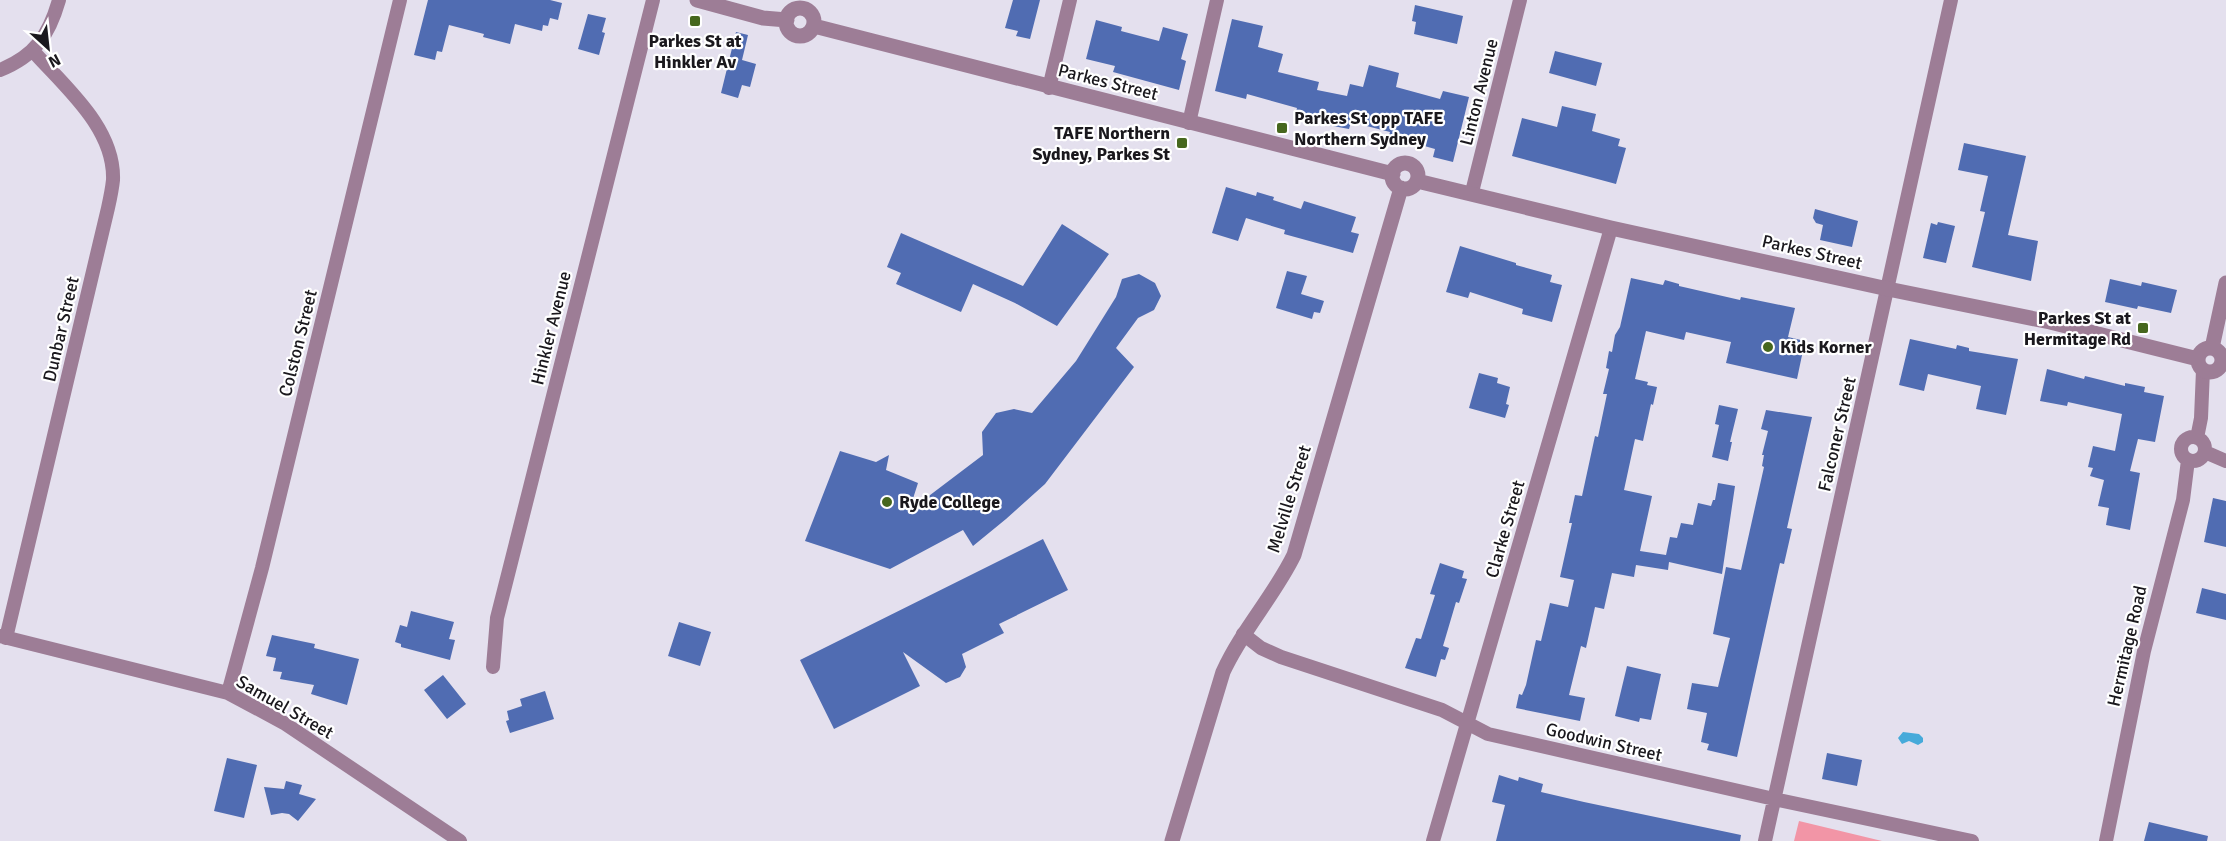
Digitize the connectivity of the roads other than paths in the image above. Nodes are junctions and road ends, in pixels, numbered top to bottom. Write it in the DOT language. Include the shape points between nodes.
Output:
graph roads {
  1 [pos="59,0"];
  2 [pos="400,0"];
  3 [pos="653,0"];
  4 [pos="697,0"];
  5 [pos="1070,0"];
  6 [pos="1217,0"];
  7 [pos="1520,0"];
  8 [pos="1951,0"];
  9 [pos="806,4"];
  10 [pos="787,20"];
  11 [pos="813,26"];
  12 [pos="33,51"];
  13 [pos="0,70"];
  14 [pos="1049,88"];
  15 [pos="1189,123"];
  16 [pos="1393,174"];
  17 [pos="1417,181"];
  18 [pos="1401,188"];
  19 [pos="1472,192"];
  20 [pos="1611,228"];
  21 [pos="2226,283"];
  22 [pos="1887,289"];
  23 [pos="2212,348"];
  24 [pos="2201,364"];
  25 [pos="2197,438"];
  26 [pos="2205,452"];
  27 [pos="2188,460"];
  28 [pos="2226,461"];
  29 [pos="1243,634"];
  30 [pos="3,637"];
  31 [pos="493,667"];
  32 [pos="228,693"];
  33 [pos="1467,723"];
  34 [pos="1774,799"];
  35 [pos="460,841"];
  36 [pos="1172,841"];
  37 [pos="1433,841"];
  38 [pos="1765,841"];
  39 [pos="1971,841"];
  40 [pos="2106,841"];
  1 -- 12 [label="street" via="54,18"];
  2 -- 32 [label="street, Colston Street"];
  3 -- 31 [label="street, Hinkler Avenue" via="497,618"];
  4 -- 10 [label="street" via="763,18"];
  5 -- 14 [label="street"];
  6 -- 15 [label="street"];
  7 -- 19 [label="street, Linton Avenue"];
  8 -- 22 [label="street, Falconer Street"];
  9 -- 10 [label="street" via="795,9"];
  9 -- 11 [label="street"];
  10 -- 11 [label="street" via="788,28 797,35 809,33"];
  11 -- 14 [label="street, Parkes Street"];
  12 -- 13 [label="street"];
  12 -- 30 [label="street, Dunbar Street" via="92,118 102,135 113,179"];
  14 -- 15 [label="street, Parkes Street"];
  15 -- 16 [label="street, Parkes Street"];
  16 -- 17 [label="street" via="1397,167 1409,164 1418,172"];
  16 -- 18 [label="street" via="1395,184"];
  17 -- 18 [label="street" via="1413,187"];
  17 -- 19 [label="street, Parkes Street"];
  18 -- 29 [label="street, Melville Street" via="1294,555 1272,595"];
  19 -- 20 [label="street, Parkes Street"];
  20 -- 22 [label="street, Parkes Street"];
  20 -- 33 [label="street, Clarke Street"];
  21 -- 23 [label="street"];
  22 -- 24 [label="street, Parkes Street" via="2050,322"];
  22 -- 34 [label="street, Falconer Street"];
  23 -- 24 [label="street" via="2204,349"];
  23 -- 24 [label="street" via="2219,353 2221,364 2215,370"];
  24 -- 25 [label="street"];
  25 -- 26 [label="street"];
  25 -- 27 [label="street" via="2186,440 2181,447"];
  26 -- 27 [label="street" via="2198,460"];
  26 -- 28 [label="street"];
  27 -- 40 [label="street, Hermitage Road" via="2183,500 2144,651"];
  29 -- 33 [label="street, Goodwin Street" via="1281,657 1442,710"];
  29 -- 36 [label="street, Melville Street" via="1223,672"];
  30 -- 32 [label="street, Samuel Street"];
  32 -- 35 [label="street, Samuel Street" via="284,723"];
  33 -- 34 [label="street, Goodwin Street" via="1497,736"];
  33 -- 37 [label="street, Clarke Street"];
  34 -- 38 [label="street, Falconer Street"];
  34 -- 39 [label="street, Goodwin Street"];
}
